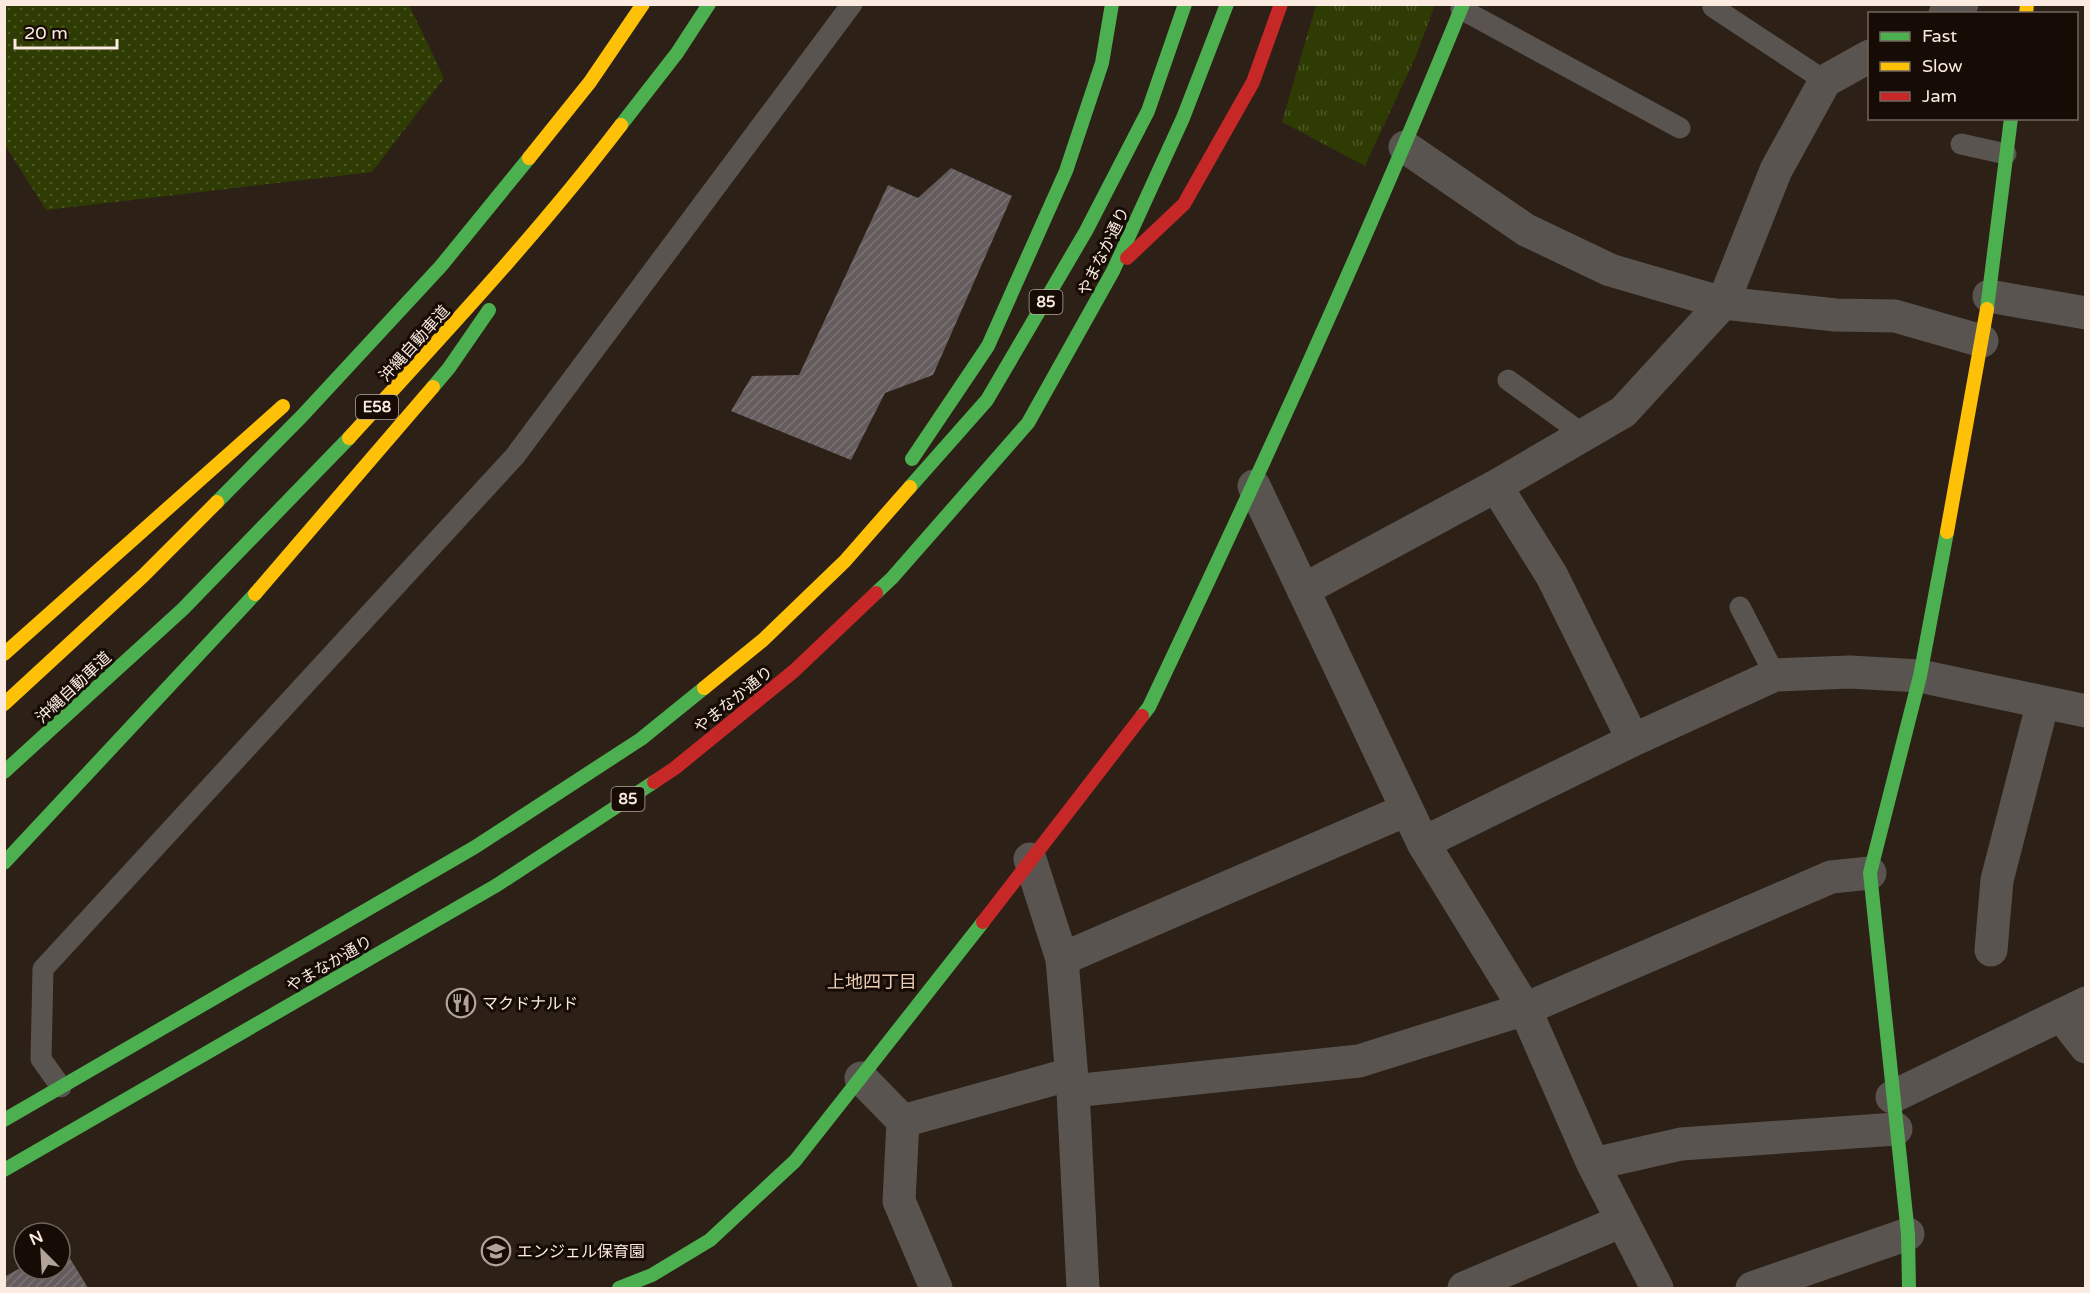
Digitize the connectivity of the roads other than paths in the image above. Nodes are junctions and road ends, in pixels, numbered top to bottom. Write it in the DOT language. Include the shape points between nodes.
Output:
graph roads {
  1 [pos="644,4"];
  2 [pos="709,4"];
  3 [pos="852,4"];
  4 [pos="1112,4"];
  5 [pos="1185,4"];
  6 [pos="1227,4"];
  7 [pos="1281,4"];
  8 [pos="1962,4"];
  9 [pos="1462,7"];
  10 [pos="1713,7"];
  11 [pos="1948,12"];
  12 [pos="1868,57"];
  13 [pos="1825,81"];
  14 [pos="2011,120"];
  15 [pos="1680,128"];
  16 [pos="1961,144"];
  17 [pos="1405,147"];
  18 [pos="2006,154"];
  19 [pos="582,176"];
  20 [pos="441,266"];
  21 [pos="1113,271"];
  22 [pos="509,282"];
  23 [pos="1989,296"];
  24 [pos="496,301"];
  25 [pos="1723,303"];
  26 [pos="2085,311"];
  27 [pos="1982,341"];
  28 [pos="334,361"];
  29 [pos="1508,380"];
  30 [pos="289,401"];
  31 [pos="1584,435"];
  32 [pos="1254,486"];
  33 [pos="1496,486"];
  34 [pos="844,561"];
  35 [pos="1303,590"];
  36 [pos="1740,607"];
  37 [pos="4,654"];
  38 [pos="1775,675"];
  39 [pos="1920,676"];
  40 [pos="2043,702"];
  41 [pos="4,704"];
  42 [pos="2085,711"];
  43 [pos="1633,740"];
  44 [pos="4,772"];
  45 [pos="1406,810"];
  46 [pos="1423,843"];
  47 [pos="1030,859"];
  48 [pos="4,863"];
  49 [pos="1870,873"];
  50 [pos="1991,950"];
  51 [pos="1062,959"];
  52 [pos="1525,1009"];
  53 [pos="2073,1009"];
  54 [pos="2085,1047"];
  55 [pos="861,1078"];
  56 [pos="1072,1083"];
  57 [pos="61,1087"];
  58 [pos="1892,1097"];
  59 [pos="4,1120"];
  60 [pos="903,1121"];
  61 [pos="1896,1129"];
  62 [pos="1593,1164"];
  63 [pos="4,1170"];
  64 [pos="1622,1221"];
  65 [pos="1908,1234"];
  66 [pos="653,1282"];
  67 [pos="619,1288"];
  68 [pos="936,1288"];
  69 [pos="1083,1288"];
  70 [pos="1464,1288"];
  71 [pos="1657,1288"];
  72 [pos="1752,1288"];
  73 [pos="1909,1288"];
  1 -- 20 [label="main road, 沖縄自動車道" via="590,82"];
  2 -- 19 [label="main road, 沖縄自動車道 / E58" via="677,53"];
  3 -- 57 [label="lane" via="515,456 43,969 41,1059"];
  4 -- 34 [label="main road" via="1102,63 1062,182 988,346"];
  5 -- 34 [label="main road, やまなか通り / 85" via="1148,111 1086,231 987,400"];
  6 -- 21 [label="main road, やまなか通り / 85" via="1183,118"];
  7 -- 21 [label="main road" via="1253,82 1184,204"];
  8 -- 11 [label="street"];
  9 -- 15 [label="lane"];
  9 -- 17 [label="main road"];
  10 -- 13 [label="lane"];
  12 -- 13 [label="street"];
  13 -- 25 [label="street" via="1776,170"];
  14 -- 18 [label="main road"];
  16 -- 18 [label="lane"];
  17 -- 25 [label="street" via="1526,230 1610,270"];
  17 -- 32 [label="main road"];
  18 -- 23 [label="main road"];
  19 -- 22 [label="main road"];
  19 -- 44 [label="main road, 沖縄自動車道 / E58" via="471,305 333,455 183,609"];
  20 -- 28 [label="main road"];
  20 -- 41 [label="main road, 沖縄自動車道" via="302,416 152,568"];
  21 -- 63 [label="main road, やまなか通り / 85" via="1028,423 899,569 794,671 675,768 497,885"];
  23 -- 26 [label="street"];
  23 -- 27 [label="main road"];
  24 -- 48 [label="main road" via="449,368 276,572"];
  25 -- 27 [label="street" via="1836,315 1895,316"];
  25 -- 31 [label="street" via="1623,412"];
  27 -- 39 [label="main road"];
  29 -- 31 [label="lane"];
  30 -- 37 [label="main road"];
  31 -- 33 [label="street"];
  32 -- 35 [label="street"];
  32 -- 47 [label="main road" via="1149,707"];
  33 -- 35 [label="street"];
  33 -- 43 [label="street" via="1552,576"];
  34 -- 57 [label="main road, やまなか通り / 85" via="763,640 641,739 475,847"];
  35 -- 45 [label="street"];
  36 -- 38 [label="lane"];
  38 -- 39 [label="street" via="1850,672"];
  38 -- 43 [label="street"];
  39 -- 40 [label="street"];
  39 -- 49 [label="main road"];
  40 -- 42 [label="street"];
  40 -- 50 [label="street" via="1997,880"];
  43 -- 46 [label="street"];
  45 -- 46 [label="street"];
  45 -- 51 [label="street"];
  46 -- 52 [label="street"];
  47 -- 51 [label="street"];
  47 -- 55 [label="main road"];
  49 -- 52 [label="street" via="1831,877"];
  49 -- 58 [label="main road"];
  51 -- 56 [label="street"];
  52 -- 56 [label="street" via="1359,1061"];
  52 -- 62 [label="street"];
  53 -- 54 [label="street"];
  53 -- 58 [label="street"];
  55 -- 60 [label="street"];
  55 -- 66 [label="main road" via="795,1161 710,1240"];
  56 -- 60 [label="street"];
  56 -- 69 [label="street"];
  57 -- 59 [label="main road, やまなか通り / 85"];
  58 -- 61 [label="main road"];
  60 -- 68 [label="street" via="899,1201"];
  61 -- 62 [label="street" via="1681,1144"];
  61 -- 65 [label="main road"];
  62 -- 64 [label="street"];
  64 -- 70 [label="street"];
  64 -- 71 [label="street"];
  65 -- 72 [label="street"];
  65 -- 73 [label="main road"];
  66 -- 67 [label="main road"];
}
